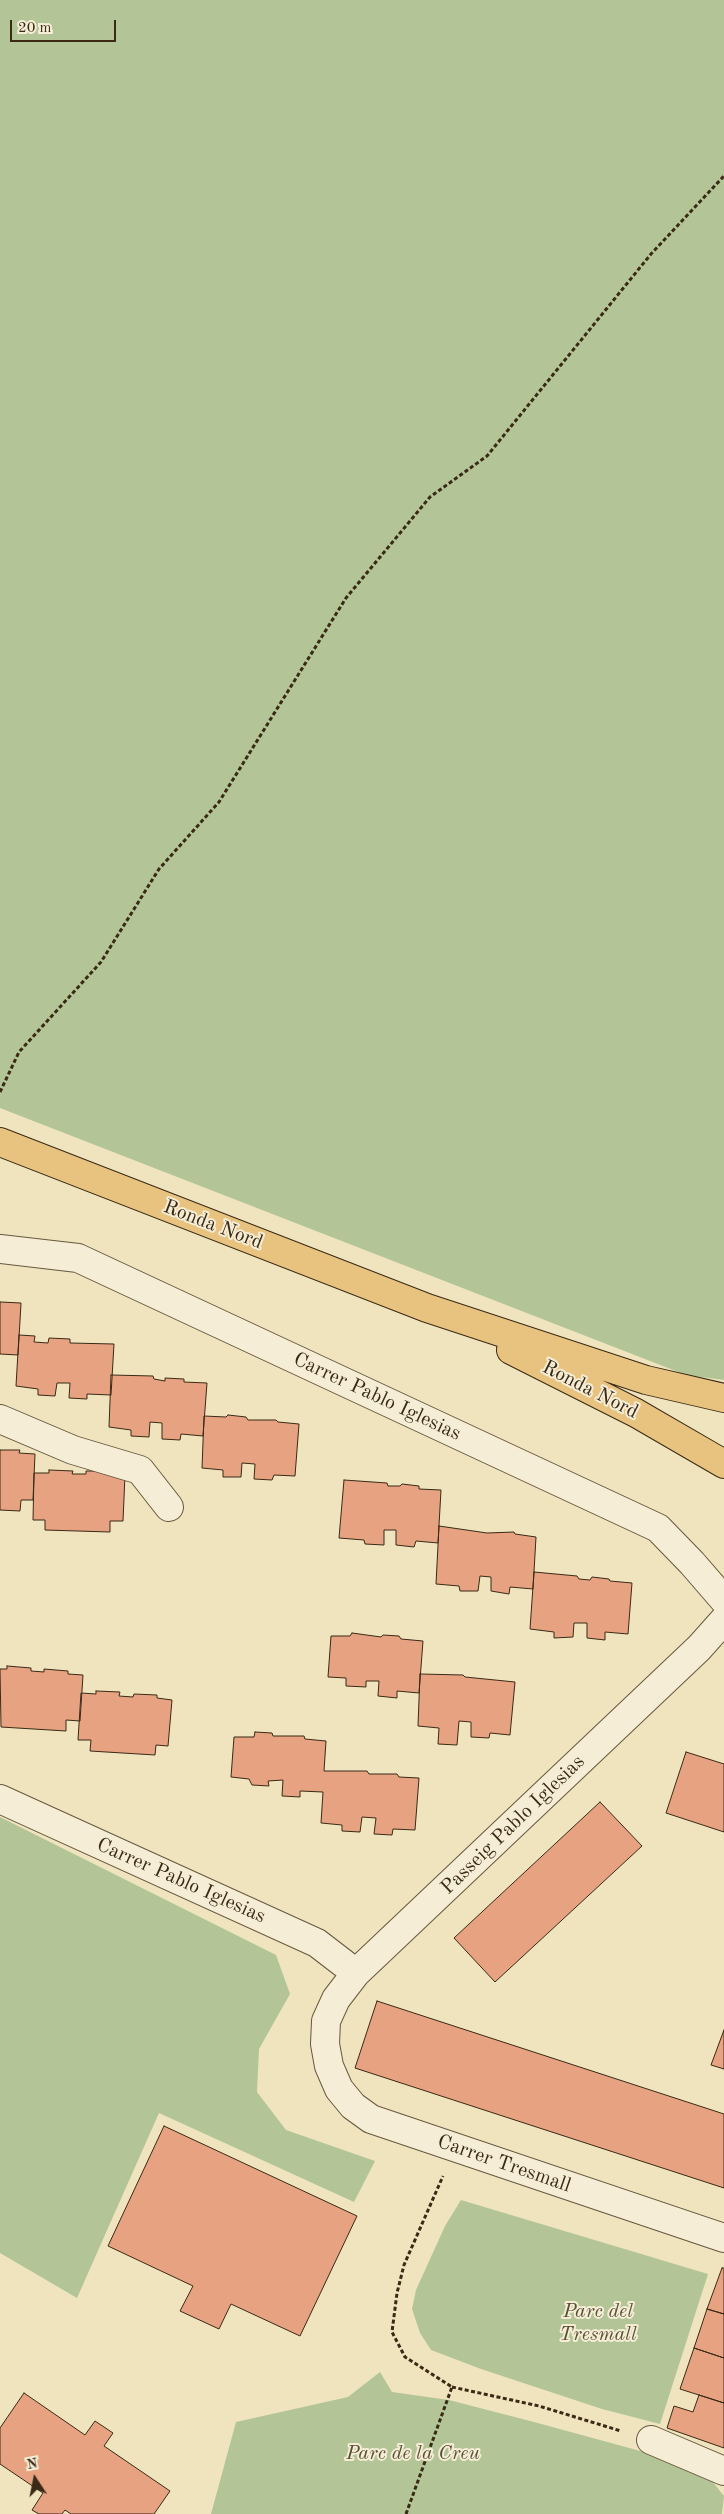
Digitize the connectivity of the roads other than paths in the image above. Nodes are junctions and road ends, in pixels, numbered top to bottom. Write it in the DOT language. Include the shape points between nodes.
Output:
graph roads {
  1 [pos="0,1142"];
  2 [pos="0,1249"];
  3 [pos="427,1308"];
  4 [pos="724,1398"];
  5 [pos="0,1419"];
  6 [pos="724,1464"];
  7 [pos="169,1507"];
  8 [pos="724,1600"];
  9 [pos="724,1620"];
  10 [pos="0,1799"];
  11 [pos="356,1974"];
  12 [pos="325,2044"];
  13 [pos="724,2238"];
  14 [pos="651,2440"];
  15 [pos="724,2471"];
  1 -- 3 [label="main road, Ronda Nord"];
  2 -- 8 [label="street, Carrer Pablo Iglesias" via="78,1258 658,1528"];
  3 -- 4 [label="main road, Ronda Nord" via="646,1380"];
  3 -- 6 [label="main road, Ronda Nord" via="636,1413"];
  5 -- 7 [label="street" via="73,1450 140,1470"];
  9 -- 11 [label="street, Passeig Pablo Iglesias" via="699,1648"];
  10 -- 11 [label="street, Carrer Pablo Iglesias" via="317,1942"];
  11 -- 12 [label="street, Passeig Pablo Iglesias" via="336,1999 326,2021"];
  12 -- 13 [label="street, Carrer Tresmall" via="328,2066 339,2089 353,2106 371,2119"];
  14 -- 15 [label="street"];
}
